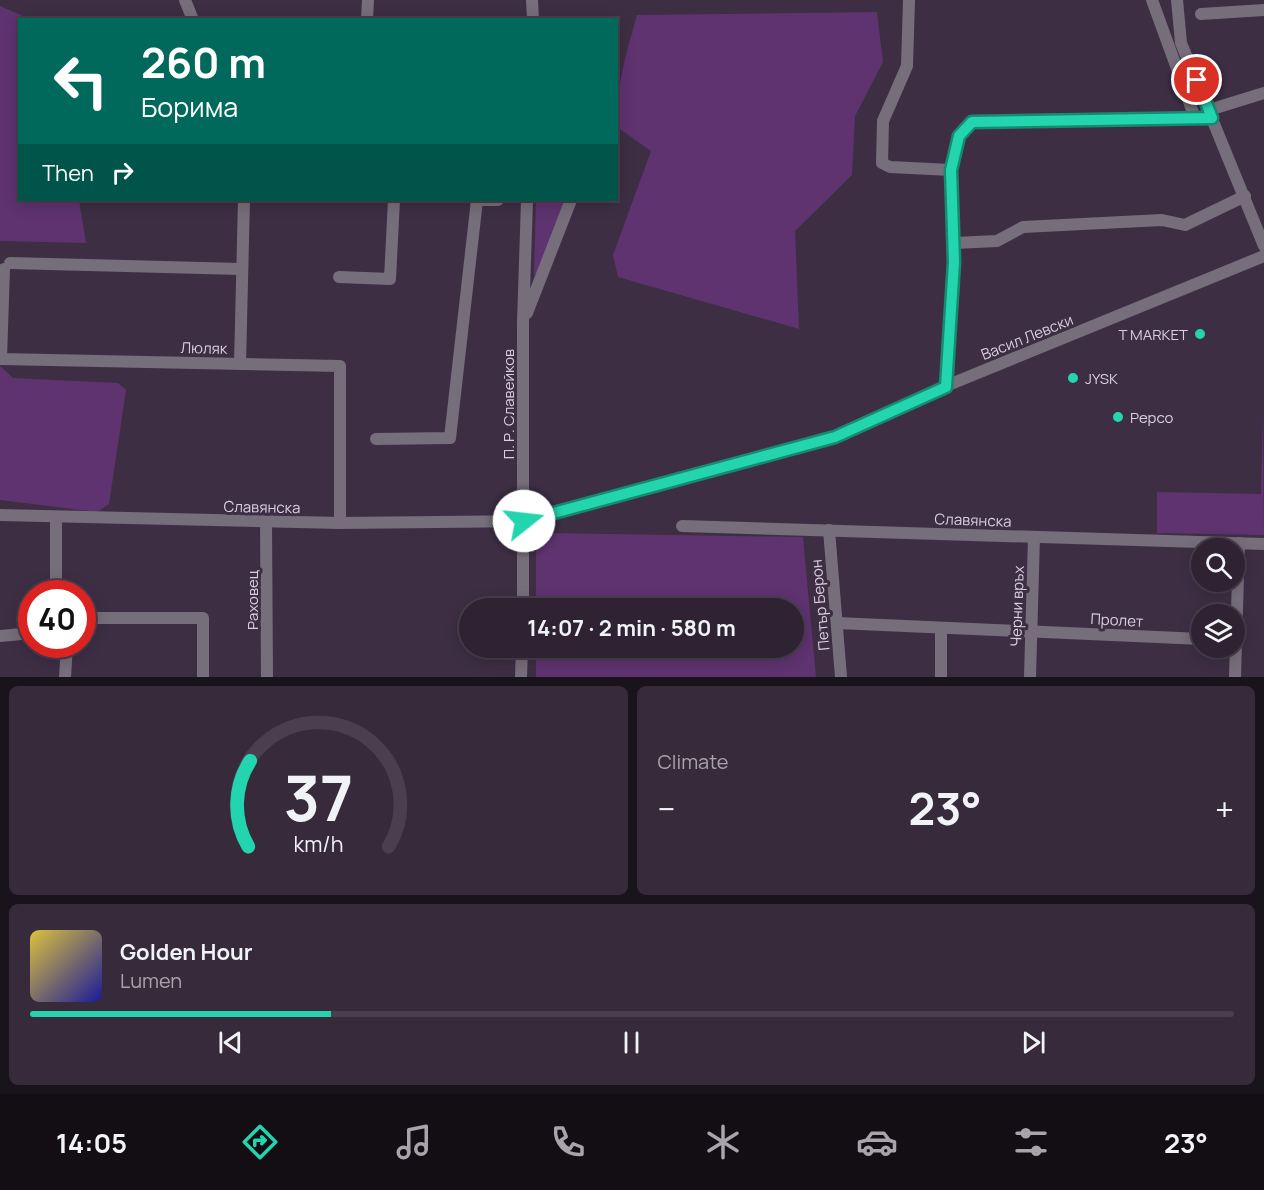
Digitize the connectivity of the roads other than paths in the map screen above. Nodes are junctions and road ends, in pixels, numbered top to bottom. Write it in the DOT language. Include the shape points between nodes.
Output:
graph roads {
  1 [pos="185,0"];
  2 [pos="368,0"];
  3 [pos="532,0"];
  4 [pos="909,0"];
  5 [pos="1152,0"];
  6 [pos="1177,0"];
  7 [pos="1264,10"];
  8 [pos="1201,14"];
  9 [pos="192,18"];
  10 [pos="367,18"];
  11 [pos="533,18"];
  12 [pos="1264,93"];
  13 [pos="1211,114"];
  14 [pos="1195,118"];
  15 [pos="951,170"];
  16 [pos="1245,196"];
  17 [pos="244,201"];
  18 [pos="394,201"];
  19 [pos="477,201"];
  20 [pos="527,201"];
  21 [pos="571,201"];
  22 [pos="955,243"];
  23 [pos="1264,246"];
  24 [pos="1264,256"];
  25 [pos="241,269"];
  26 [pos="339,278"];
  27 [pos="523,323"];
  28 [pos="240,364"];
  29 [pos="946,387"];
  30 [pos="376,439"];
  31 [pos="0,516"];
  32 [pos="56,517"];
  33 [pos="524,521"];
  34 [pos="266,522"];
  35 [pos="340,523"];
  36 [pos="682,526"];
  37 [pos="829,530"];
  38 [pos="1034,537"];
  39 [pos="1191,542"];
  40 [pos="1245,543"];
  41 [pos="1264,544"];
  42 [pos="56,580"];
  43 [pos="523,598"];
  44 [pos="96,618"];
  45 [pos="837,623"];
  46 [pos="941,628"];
  47 [pos="1031,632"];
  48 [pos="18,634"];
  49 [pos="0,636"];
  50 [pos="1191,639"];
  51 [pos="66,658"];
  52 [pos="521,658"];
  53 [pos="1235,658"];
  54 [pos="65,677"];
  55 [pos="203,677"];
  56 [pos="267,677"];
  57 [pos="520,677"];
  58 [pos="841,677"];
  59 [pos="941,677"];
  60 [pos="1030,677"];
  61 [pos="1235,677"];
  1 -- 9 [label="street"];
  2 -- 10 [label="street"];
  3 -- 11 [label="street"];
  4 -- 15 [label="street" via="907,66 883,121 882,164"];
  5 -- 14 [label="street"];
  6 -- 13 [label="street" via="1181,43"];
  7 -- 8 [label="street"];
  12 -- 13 [label="street"];
  13 -- 14 [label="street"];
  13 -- 16 [label="street"];
  14 -- 15 [label="street" via="972,122 959,136"];
  15 -- 22 [label="street"];
  16 -- 22 [label="street" via="1185,225 1162,220 1023,227 997,241"];
  16 -- 23 [label="street"];
  17 -- 25 [label="street"];
  18 -- 26 [label="street" via="390,279"];
  19 -- 30 [label="street" via="450,438"];
  20 -- 27 [label="street, П. Р. Славейков"];
  21 -- 27 [label="street"];
  22 -- 29 [label="street"];
  24 -- 29 [label="street, Васил Левски"];
  25 -- 28 [label="street"];
  25 -- 28 [label="street, Люляк" via="7,266 1,359"];
  27 -- 33 [label="street, П. Р. Славейков"];
  28 -- 35 [label="street, Люляк" via="339,366"];
  29 -- 33 [label="street, Васил Левски" via="835,437"];
  31 -- 32 [label="street, Славянска"];
  32 -- 34 [label="street, Славянска"];
  32 -- 42 [label="street"];
  33 -- 35 [label="street, Славянска"];
  33 -- 43 [label="street, П. Р. Славейков"];
  34 -- 35 [label="street, Славянска"];
  34 -- 56 [label="street, Раховец"];
  36 -- 37 [label="street, Славянска"];
  37 -- 38 [label="street, Славянска"];
  37 -- 45 [label="street, Петър Берон"];
  38 -- 39 [label="street, Славянска"];
  38 -- 47 [label="street, Черни връх"];
  40 -- 41 [label="street, Славянска"];
  44 -- 55 [label="street" via="203,618"];
  45 -- 46 [label="street"];
  45 -- 58 [label="street, Петър Берон"];
  46 -- 47 [label="street"];
  46 -- 59 [label="street"];
  47 -- 50 [label="street, Пролет"];
  47 -- 60 [label="street, Черни връх"];
  48 -- 49 [label="street"];
  51 -- 54 [label="street"];
  52 -- 57 [label="street"];
  53 -- 61 [label="street"];
}
